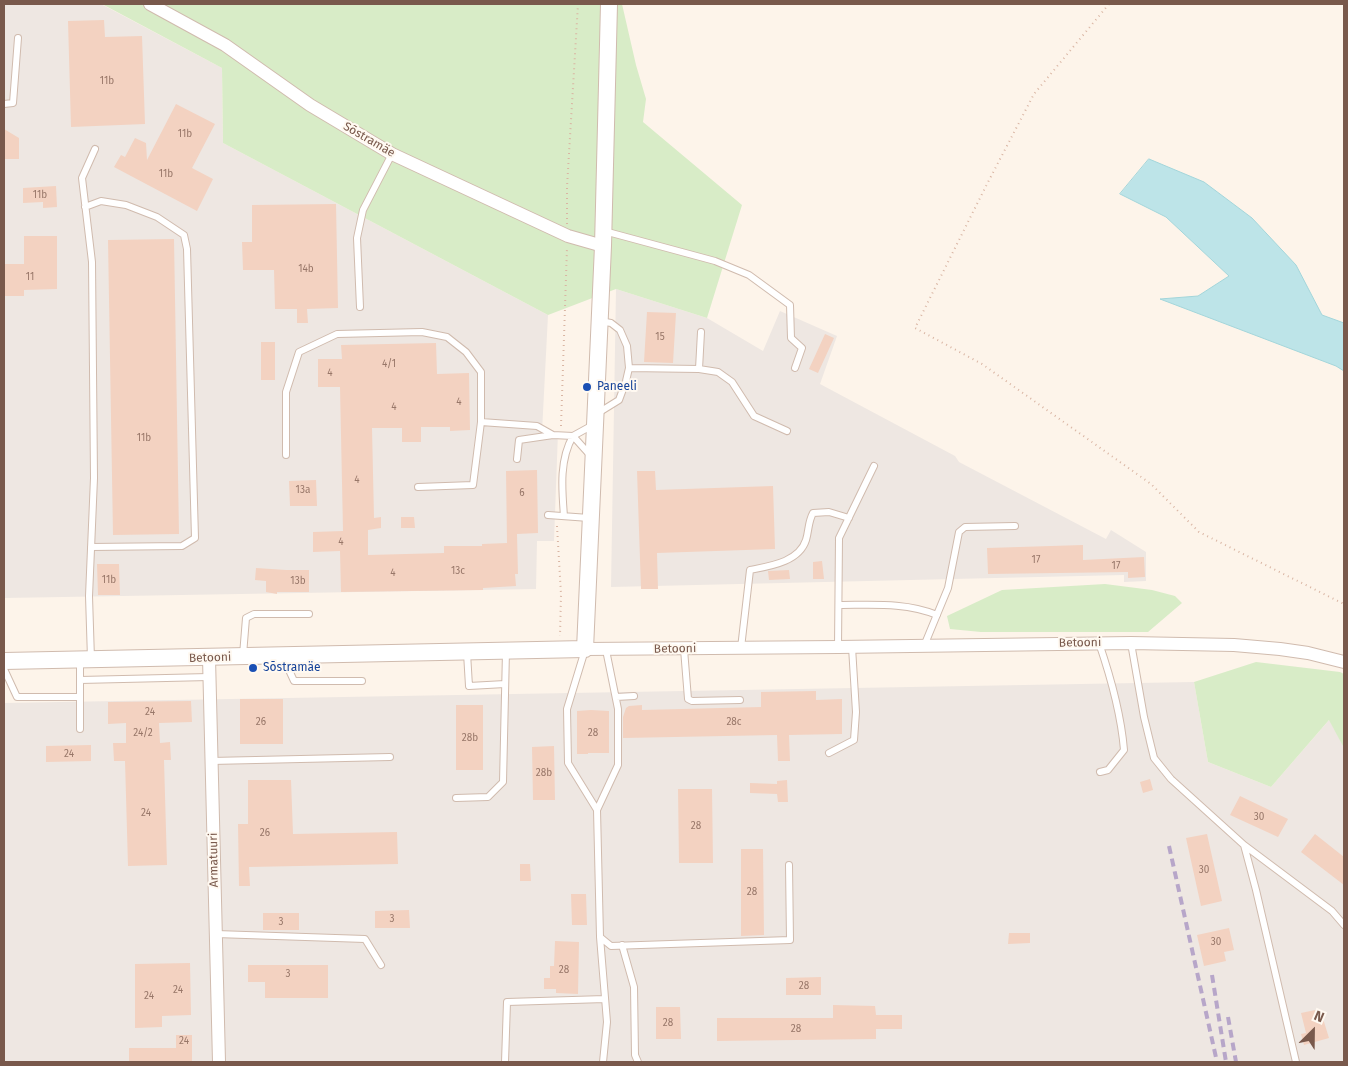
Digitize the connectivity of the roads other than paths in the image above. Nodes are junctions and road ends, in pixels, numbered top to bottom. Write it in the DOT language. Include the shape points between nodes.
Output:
graph roads {
  1 [pos="150,4"];
  2 [pos="609,4"];
  3 [pos="18,38"];
  4 [pos="4,104"];
  5 [pos="95,148"];
  6 [pos="392,154"];
  7 [pos="85,207"];
  8 [pos="603,238"];
  9 [pos="360,307"];
  10 [pos="599,321"];
  11 [pos="701,332"];
  12 [pos="629,368"];
  13 [pos="795,368"];
  14 [pos="699,369"];
  15 [pos="595,420"];
  16 [pos="481,422"];
  17 [pos="788,431"];
  18 [pos="557,435"];
  19 [pos="573,436"];
  20 [pos="286,455"];
  21 [pos="593,457"];
  22 [pos="517,459"];
  23 [pos="874,466"];
  24 [pos="418,487"];
  25 [pos="548,515"];
  26 [pos="560,516"];
  27 [pos="590,518"];
  28 [pos="849,518"];
  29 [pos="1015,526"];
  30 [pos="91,547"];
  31 [pos="839,605"];
  32 [pos="308,614"];
  33 [pos="937,615"];
  34 [pos="1131,642"];
  35 [pos="1099,643"];
  36 [pos="924,646"];
  37 [pos="838,647"];
  38 [pos="852,647"];
  39 [pos="741,648"];
  40 [pos="585,649"];
  41 [pos="684,649"];
  42 [pos="606,650"];
  43 [pos="506,651"];
  44 [pos="466,652"];
  45 [pos="243,656"];
  46 [pos="283,656"];
  47 [pos="209,658"];
  48 [pos="85,660"];
  49 [pos="4,662"];
  50 [pos="1344,662"];
  51 [pos="4,669"];
  52 [pos="209,677"];
  53 [pos="80,680"];
  54 [pos="362,680"];
  55 [pos="505,684"];
  56 [pos="634,696"];
  57 [pos="80,697"];
  58 [pos="616,697"];
  59 [pos="740,700"];
  60 [pos="80,729"];
  61 [pos="829,753"];
  62 [pos="390,757"];
  63 [pos="211,761"];
  64 [pos="1100,772"];
  65 [pos="456,798"];
  66 [pos="597,810"];
  67 [pos="1244,845"];
  68 [pos="789,865"];
  69 [pos="1344,925"];
  70 [pos="216,934"];
  71 [pos="600,937"];
  72 [pos="622,946"];
  73 [pos="381,965"];
  74 [pos="605,999"];
  75 [pos="219,1062"];
  76 [pos="505,1062"];
  77 [pos="603,1062"];
  78 [pos="638,1062"];
  79 [pos="1296,1062"];
  1 -- 6 [label="street, Sõstramäe" via="225,45 310,105"];
  2 -- 8 [label="street"];
  3 -- 4 [label="lane" via="13,103"];
  5 -- 7 [label="lane" via="82,178"];
  6 -- 8 [label="street, Sõstramäe" via="568,236"];
  6 -- 9 [label="lane" via="364,210 357,238"];
  7 -- 30 [label="lane" via="92,262 94,478"];
  7 -- 30 [label="lane" via="100,201 126,205 157,218 184,235 195,528 195,538 182,546"];
  8 -- 10 [label="street"];
  8 -- 13 [label="lane" via="715,261 749,275 790,305 791,338 802,348"];
  10 -- 12 [label="lane" via="611,323 620,330 627,346"];
  10 -- 15 [label="street"];
  11 -- 14 [label="lane"];
  12 -- 14 [label="lane"];
  12 -- 15 [label="lane" via="619,400"];
  14 -- 17 [label="lane" via="718,372 732,382 754,416"];
  15 -- 19 [label="lane"];
  15 -- 21 [label="street"];
  16 -- 18 [label="lane" via="536,426"];
  16 -- 20 [label="lane" via="481,372 466,352 447,337 422,332 337,334 299,352 286,392"];
  16 -- 24 [label="lane" via="473,485"];
  18 -- 19 [label="lane"];
  18 -- 22 [label="lane" via="519,440"];
  19 -- 21 [label="lane"];
  19 -- 26 [label="lane" via="567,446 564,463"];
  21 -- 27 [label="street"];
  23 -- 28 [label="lane"];
  25 -- 26 [label="lane"];
  26 -- 27 [label="lane"];
  27 -- 40 [label="street"];
  28 -- 31 [label="lane" via="839,538"];
  28 -- 39 [label="lane" via="829,512 813,513 806,541 797,554 778,564 750,570"];
  29 -- 33 [label="lane" via="965,527 960,532 948,588"];
  30 -- 48 [label="lane"];
  31 -- 33 [label="lane" via="900,606 924,609"];
  31 -- 37 [label="lane"];
  32 -- 45 [label="lane" via="254,614 246,618"];
  33 -- 36 [label="lane"];
  34 -- 35 [label="street, Betooni"];
  34 -- 50 [label="street, Betooni" via="1280,649 1308,652"];
  34 -- 67 [label="lane" via="1154,758 1171,779"];
  35 -- 36 [label="street, Betooni"];
  35 -- 64 [label="lane" via="1109,672 1124,750 1108,770"];
  36 -- 38 [label="street, Betooni"];
  37 -- 38 [label="street, Betooni"];
  37 -- 39 [label="street, Betooni"];
  38 -- 61 [label="lane" via="856,712 854,740"];
  39 -- 41 [label="street, Betooni"];
  40 -- 42 [label="street, Betooni"];
  40 -- 43 [label="street, Betooni"];
  40 -- 66 [label="lane" via="567,709 568,763"];
  41 -- 42 [label="street, Betooni"];
  41 -- 59 [label="lane" via="688,699"];
  42 -- 58 [label="lane"];
  43 -- 44 [label="street, Betooni"];
  43 -- 55 [label="lane"];
  44 -- 46 [label="street, Betooni"];
  44 -- 55 [label="lane" via="469,686"];
  45 -- 46 [label="street, Betooni"];
  45 -- 47 [label="street, Betooni"];
  46 -- 54 [label="lane" via="294,681"];
  47 -- 48 [label="street, Betooni"];
  47 -- 52 [label="street, Armatuuri"];
  48 -- 49 [label="street, Betooni"];
  48 -- 53 [label="lane"];
  51 -- 57 [label="lane" via="17,697"];
  52 -- 53 [label="lane"];
  52 -- 63 [label="street, Armatuuri"];
  53 -- 57 [label="lane"];
  55 -- 65 [label="lane" via="503,782 488,797"];
  56 -- 58 [label="lane"];
  57 -- 60 [label="lane"];
  58 -- 66 [label="lane" via="618,765"];
  62 -- 63 [label="lane"];
  63 -- 70 [label="street, Armatuuri"];
  66 -- 71 [label="lane"];
  67 -- 69 [label="lane" via="1332,911"];
  67 -- 79 [label="lane"];
  68 -- 72 [label="lane" via="790,940"];
  70 -- 73 [label="lane" via="365,939"];
  70 -- 75 [label="street, Armatuuri"];
  71 -- 72 [label="lane" via="611,946"];
  71 -- 74 [label="lane"];
  72 -- 78 [label="lane" via="634,987 635,1055"];
  74 -- 76 [label="lane" via="507,1002"];
  74 -- 77 [label="lane" via="607,1022"];
}
